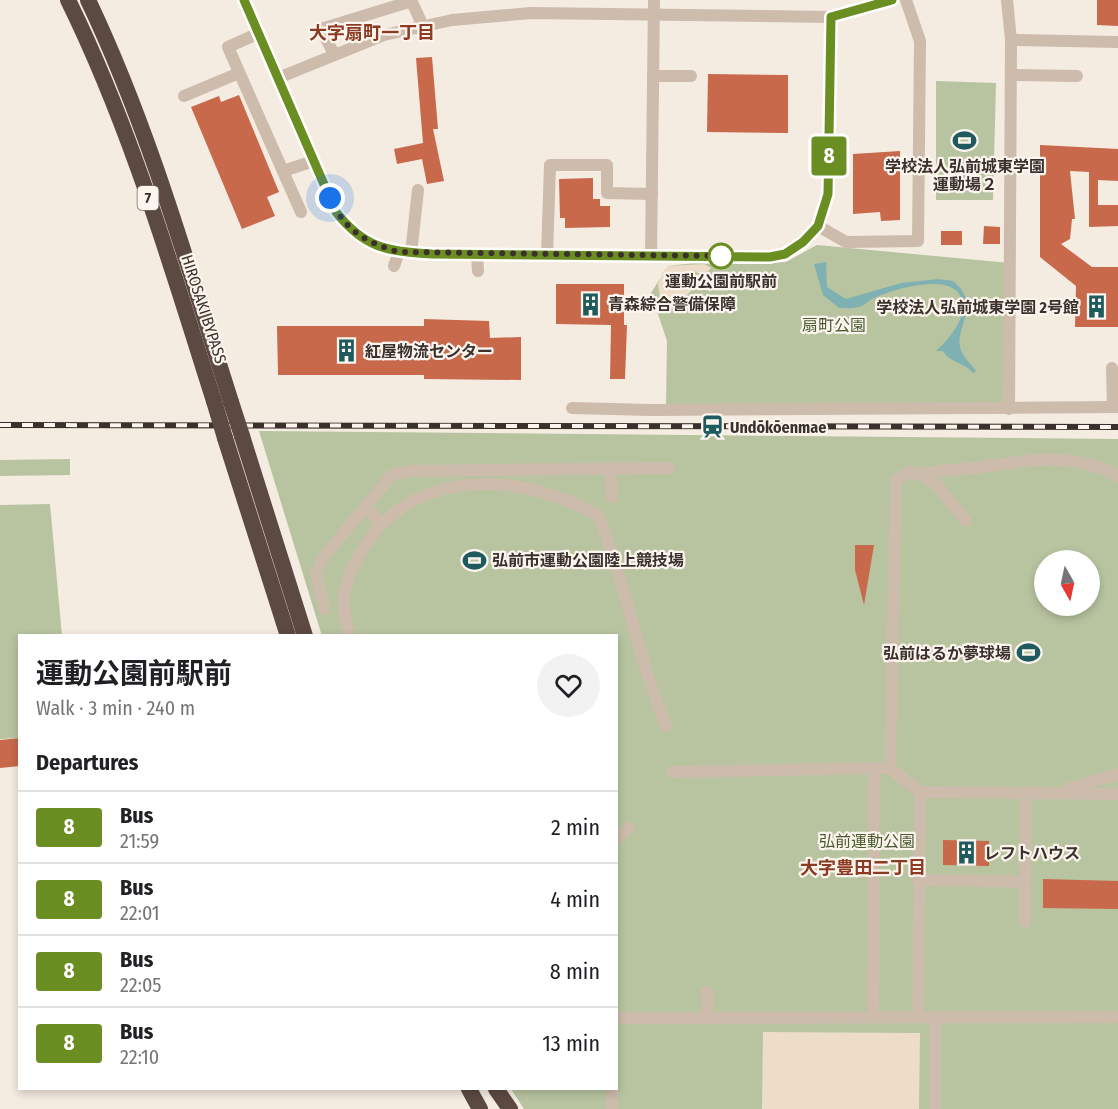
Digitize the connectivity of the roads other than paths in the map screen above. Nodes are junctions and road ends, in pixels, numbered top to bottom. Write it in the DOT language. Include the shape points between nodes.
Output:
graph roads {
  1 [pos="68,0"];
  2 [pos="88,0"];
  3 [pos="244,0"];
  4 [pos="411,0"];
  5 [pos="654,0"];
  6 [pos="892,0"];
  7 [pos="906,0"];
  8 [pos="1007,0"];
  9 [pos="654,16"];
  10 [pos="831,17"];
  11 [pos="422,24"];
  12 [pos="259,33"];
  13 [pos="1011,40"];
  14 [pos="1118,42"];
  15 [pos="334,54"];
  16 [pos="239,73"];
  17 [pos="1011,75"];
  18 [pos="653,76"];
  19 [pos="691,76"];
  20 [pos="1077,76"];
  21 [pos="279,78"];
  22 [pos="184,96"];
  23 [pos="314,161"];
  24 [pos="283,171"];
  25 [pos="418,190"];
  26 [pos="652,194"];
  27 [pos="301,212"];
  28 [pos="818,226"];
  29 [pos="405,253"];
  30 [pos="477,254"];
  31 [pos="547,255"];
  32 [pos="651,256"];
  33 [pos="394,266"];
  34 [pos="478,271"];
  35 [pos="1112,368"];
  36 [pos="222,402"];
  37 [pos="1116,407"];
  38 [pos="572,408"];
  39 [pos="1009,409"];
  40 [pos="234,437"];
  41 [pos="669,468"];
  42 [pos="610,469"];
  43 [pos="920,474"];
  44 [pos="1118,476"];
  45 [pos="612,497"];
  46 [pos="365,505"];
  47 [pos="964,520"];
  48 [pos="381,524"];
  49 [pos="324,609"];
  50 [pos="287,634"];
  51 [pos="304,634"];
  52 [pos="348,634"];
  53 [pos="666,726"];
  54 [pos="874,768"];
  55 [pos="890,768"];
  56 [pos="672,772"];
  57 [pos="1118,774"];
  58 [pos="920,792"];
  59 [pos="1026,792"];
  60 [pos="1053,793"];
  61 [pos="1118,795"];
  62 [pos="629,828"];
  63 [pos="618,837"];
  64 [pos="918,880"];
  65 [pos="1025,882"];
  66 [pos="1025,922"];
  67 [pos="707,992"];
  68 [pos="873,1017"];
  69 [pos="918,1017"];
  70 [pos="935,1017"];
  71 [pos="1118,1017"];
  72 [pos="618,1018"];
  73 [pos="708,1018"];
  74 [pos="467,1090"];
  75 [pos="468,1090"];
  76 [pos="490,1090"];
  77 [pos="497,1090"];
  78 [pos="612,1090"];
  79 [pos="474,1109"];
  80 [pos="480,1109"];
  81 [pos="499,1109"];
  82 [pos="510,1109"];
  83 [pos="612,1109"];
  84 [pos="935,1109"];
  1 -- 36 [label="highway, HIROSAKI BYPASS / 7" via="111,96"];
  2 -- 36 [label="highway, HIROSAKI BYPASS / 7" via="159,180"];
  3 -- 12 [label="street"];
  4 -- 11 [label="street"];
  4 -- 15 [label="street" via="321,29"];
  5 -- 9 [label="street"];
  6 -- 10 [label="street"];
  7 -- 28 [label="street" via="920,41 918,241 846,242"];
  8 -- 13 [label="street"];
  9 -- 10 [label="street"];
  9 -- 11 [label="street" via="494,14"];
  9 -- 18 [label="street"];
  10 -- 28 [label="street" via="828,194"];
  11 -- 15 [label="street"];
  12 -- 16 [label="street" via="228,47"];
  12 -- 21 [label="street"];
  13 -- 14 [label="street"];
  13 -- 17 [label="street"];
  15 -- 21 [label="street"];
  16 -- 22 [label="street"];
  16 -- 24 [label="street"];
  17 -- 20 [label="street"];
  17 -- 39 [label="street"];
  18 -- 19 [label="street"];
  18 -- 26 [label="street"];
  21 -- 23 [label="street"];
  23 -- 24 [label="street"];
  23 -- 29 [label="street" via="336,212 350,229 372,245"];
  24 -- 27 [label="street"];
  25 -- 29 [label="street"];
  26 -- 31 [label="street" via="607,193 607,165 550,165"];
  26 -- 32 [label="street"];
  28 -- 32 [label="street" via="785,254 770,257"];
  29 -- 30 [label="street"];
  29 -- 33 [label="street"];
  30 -- 31 [label="street"];
  30 -- 34 [label="street"];
  31 -- 32 [label="street"];
  35 -- 37 [label="street"];
  36 -- 40 [label="highway, HIROSAKI BYPASS / 7, bridge"];
  37 -- 39 [label="street"];
  38 -- 39 [label="street"];
  40 -- 50 [label="highway, HIROSAKI BYPASS / 7"];
  40 -- 51 [label="highway, HIROSAKI BYPASS / 7"];
  41 -- 42 [label="street"];
  42 -- 45 [label="street"];
  42 -- 46 [label="street" via="409,471 392,474"];
  43 -- 44 [label="street" via="1057,459 1088,464"];
  43 -- 47 [label="street" via="938,486"];
  43 -- 55 [label="street" via="909,472 896,480"];
  46 -- 48 [label="street"];
  46 -- 49 [label="street" via="324,556 316,573"];
  48 -- 52 [label="street" via="348,578 344,597"];
  48 -- 53 [label="street" via="430,493 461,484 499,483 576,503 599,516 650,689"];
  54 -- 55 [label="street"];
  54 -- 56 [label="street"];
  54 -- 68 [label="street"];
  55 -- 58 [label="street"];
  57 -- 60 [label="street"];
  58 -- 59 [label="street"];
  58 -- 64 [label="street"];
  59 -- 60 [label="street"];
  59 -- 65 [label="street"];
  60 -- 61 [label="street"];
  62 -- 63 [label="street"];
  64 -- 65 [label="street"];
  64 -- 69 [label="street"];
  65 -- 66 [label="street"];
  67 -- 73 [label="street"];
  68 -- 69 [label="street"];
  68 -- 73 [label="street"];
  69 -- 70 [label="street"];
  70 -- 71 [label="street"];
  70 -- 84 [label="street"];
  72 -- 73 [label="street"];
  74 -- 79 [label="highway"];
  75 -- 80 [label="highway"];
  76 -- 81 [label="highway"];
  77 -- 82 [label="highway"];
  78 -- 83 [label="street"];
}
